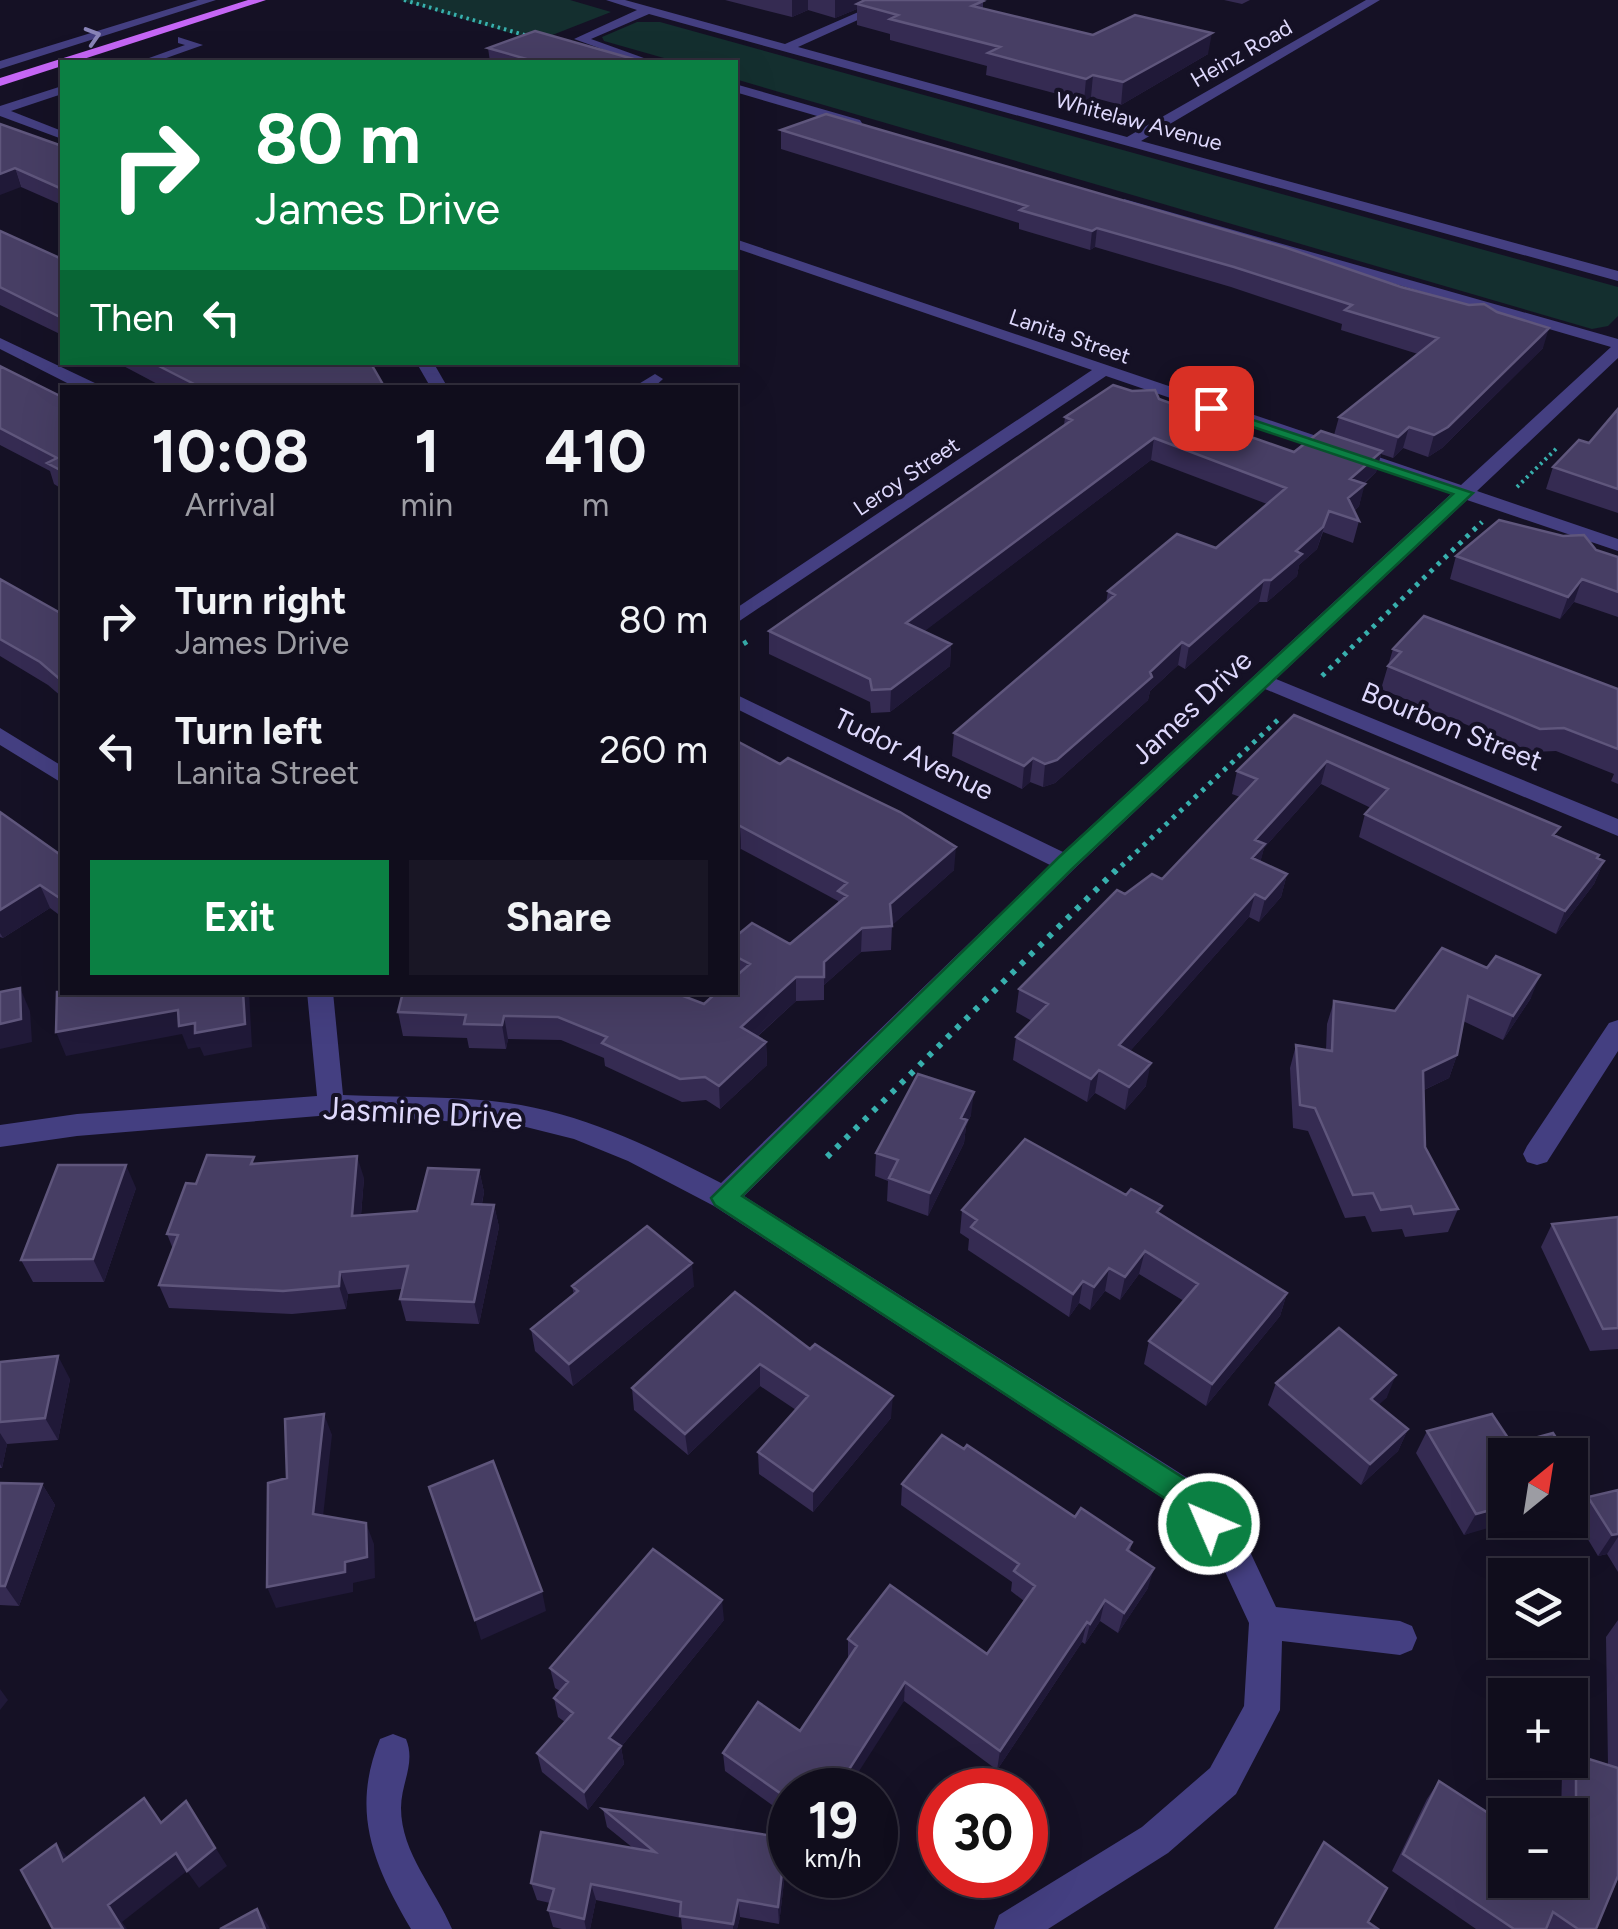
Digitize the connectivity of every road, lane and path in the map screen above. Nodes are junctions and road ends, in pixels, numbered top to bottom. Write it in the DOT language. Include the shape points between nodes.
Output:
graph roads {
  1 [pos="210,0"];
  2 [pos="260,0"];
  3 [pos="404,0"];
  4 [pos="612,0"];
  5 [pos="896,0"];
  6 [pos="1374,0"];
  7 [pos="648,10"];
  8 [pos="528,36"];
  9 [pos="182,40"];
  10 [pos="788,48"];
  11 [pos="69,60"];
  12 [pos="150,60"];
  13 [pos="643,60"];
  14 [pos="60,63"];
  15 [pos="0,66"];
  16 [pos="0,82"];
  17 [pos="738,89"];
  18 [pos="60,91"];
  19 [pos="0,110"];
  20 [pos="869,127"];
  21 [pos="60,134"];
  22 [pos="1130,142"];
  23 [pos="1119,199"];
  24 [pos="738,244"];
  25 [pos="1618,276"];
  26 [pos="0,342"];
  27 [pos="1618,347"];
  28 [pos="1102,371"];
  29 [pos="85,385"];
  30 [pos="1464,493"];
  31 [pos="1486,518"];
  32 [pos="1618,545"];
  33 [pos="738,616"];
  34 [pos="1263,681"];
  35 [pos="1316,682"];
  36 [pos="738,701"];
  37 [pos="1284,714"];
  38 [pos="0,736"];
  39 [pos="60,775"];
  40 [pos="1618,828"];
  41 [pos="1066,863"];
  42 [pos="320,995"];
  43 [pos="1618,1030"];
  44 [pos="331,1105"];
  45 [pos="0,1136"];
  46 [pos="1537,1154"];
  47 [pos="827,1157"];
  48 [pos="724,1198"];
  49 [pos="1266,1622"];
  50 [pos="1400,1638"];
  51 [pos="393,1752"];
  52 [pos="433,1929"];
  53 [pos="1013,1929"];
  15 -- 1 [label="street, one-way"];
  2 -- 11 [label="main road"];
  3 -- 8 [label="path"];
  4 -- 7 [label="street, Whitelaw Avenue"];
  5 -- 10 [label="street"];
  6 -- 22 [label="street, Heinz Road"];
  7 -- 10 [label="street, Whitelaw Avenue"];
  7 -- 13 [label="street" via="580,39"];
  9 -- 12 [label="street" via="197,45"];
  10 -- 22 [label="street, Whitelaw Avenue"];
  14 -- 16 [label="main road"];
  17 -- 20 [label="street"];
  18 -- 19 [label="street"];
  19 -- 21 [label="street"];
  22 -- 25 [label="street, Whitelaw Avenue"];
  23 -- 27 [label="street"];
  24 -- 28 [label="street, Lanita Street"];
  26 -- 29 [label="street"];
  27 -- 30 [label="street, James Drive"];
  28 -- 30 [label="street, Lanita Street"];
  28 -- 33 [label="street, Leroy Street"];
  30 -- 32 [label="street, Lanita Street"];
  30 -- 34 [label="street, James Drive"];
  31 -- 35 [label="path"];
  34 -- 40 [label="street, Bourbon Street"];
  34 -- 41 [label="street, James Drive"];
  36 -- 41 [label="street, Tudor Avenue"];
  37 -- 47 [label="path"];
  38 -- 39 [label="street"];
  41 -- 48 [label="street, James Drive"];
  42 -- 44 [label="street"];
  43 -- 46 [label="street"];
  44 -- 45 [label="street, Jasmine Drive"];
  44 -- 48 [label="street, Jasmine Drive" via="533,1119 638,1153"];
  48 -- 49 [label="street, Jasmine Drive" via="1186,1495 1233,1552"];
  49 -- 50 [label="street"];
  49 -- 53 [label="street, Jasmine Drive" via="1262,1710 1223,1780 1155,1840"];
  51 -- 52 [label="street" via="382,1810 400,1874"];
}
